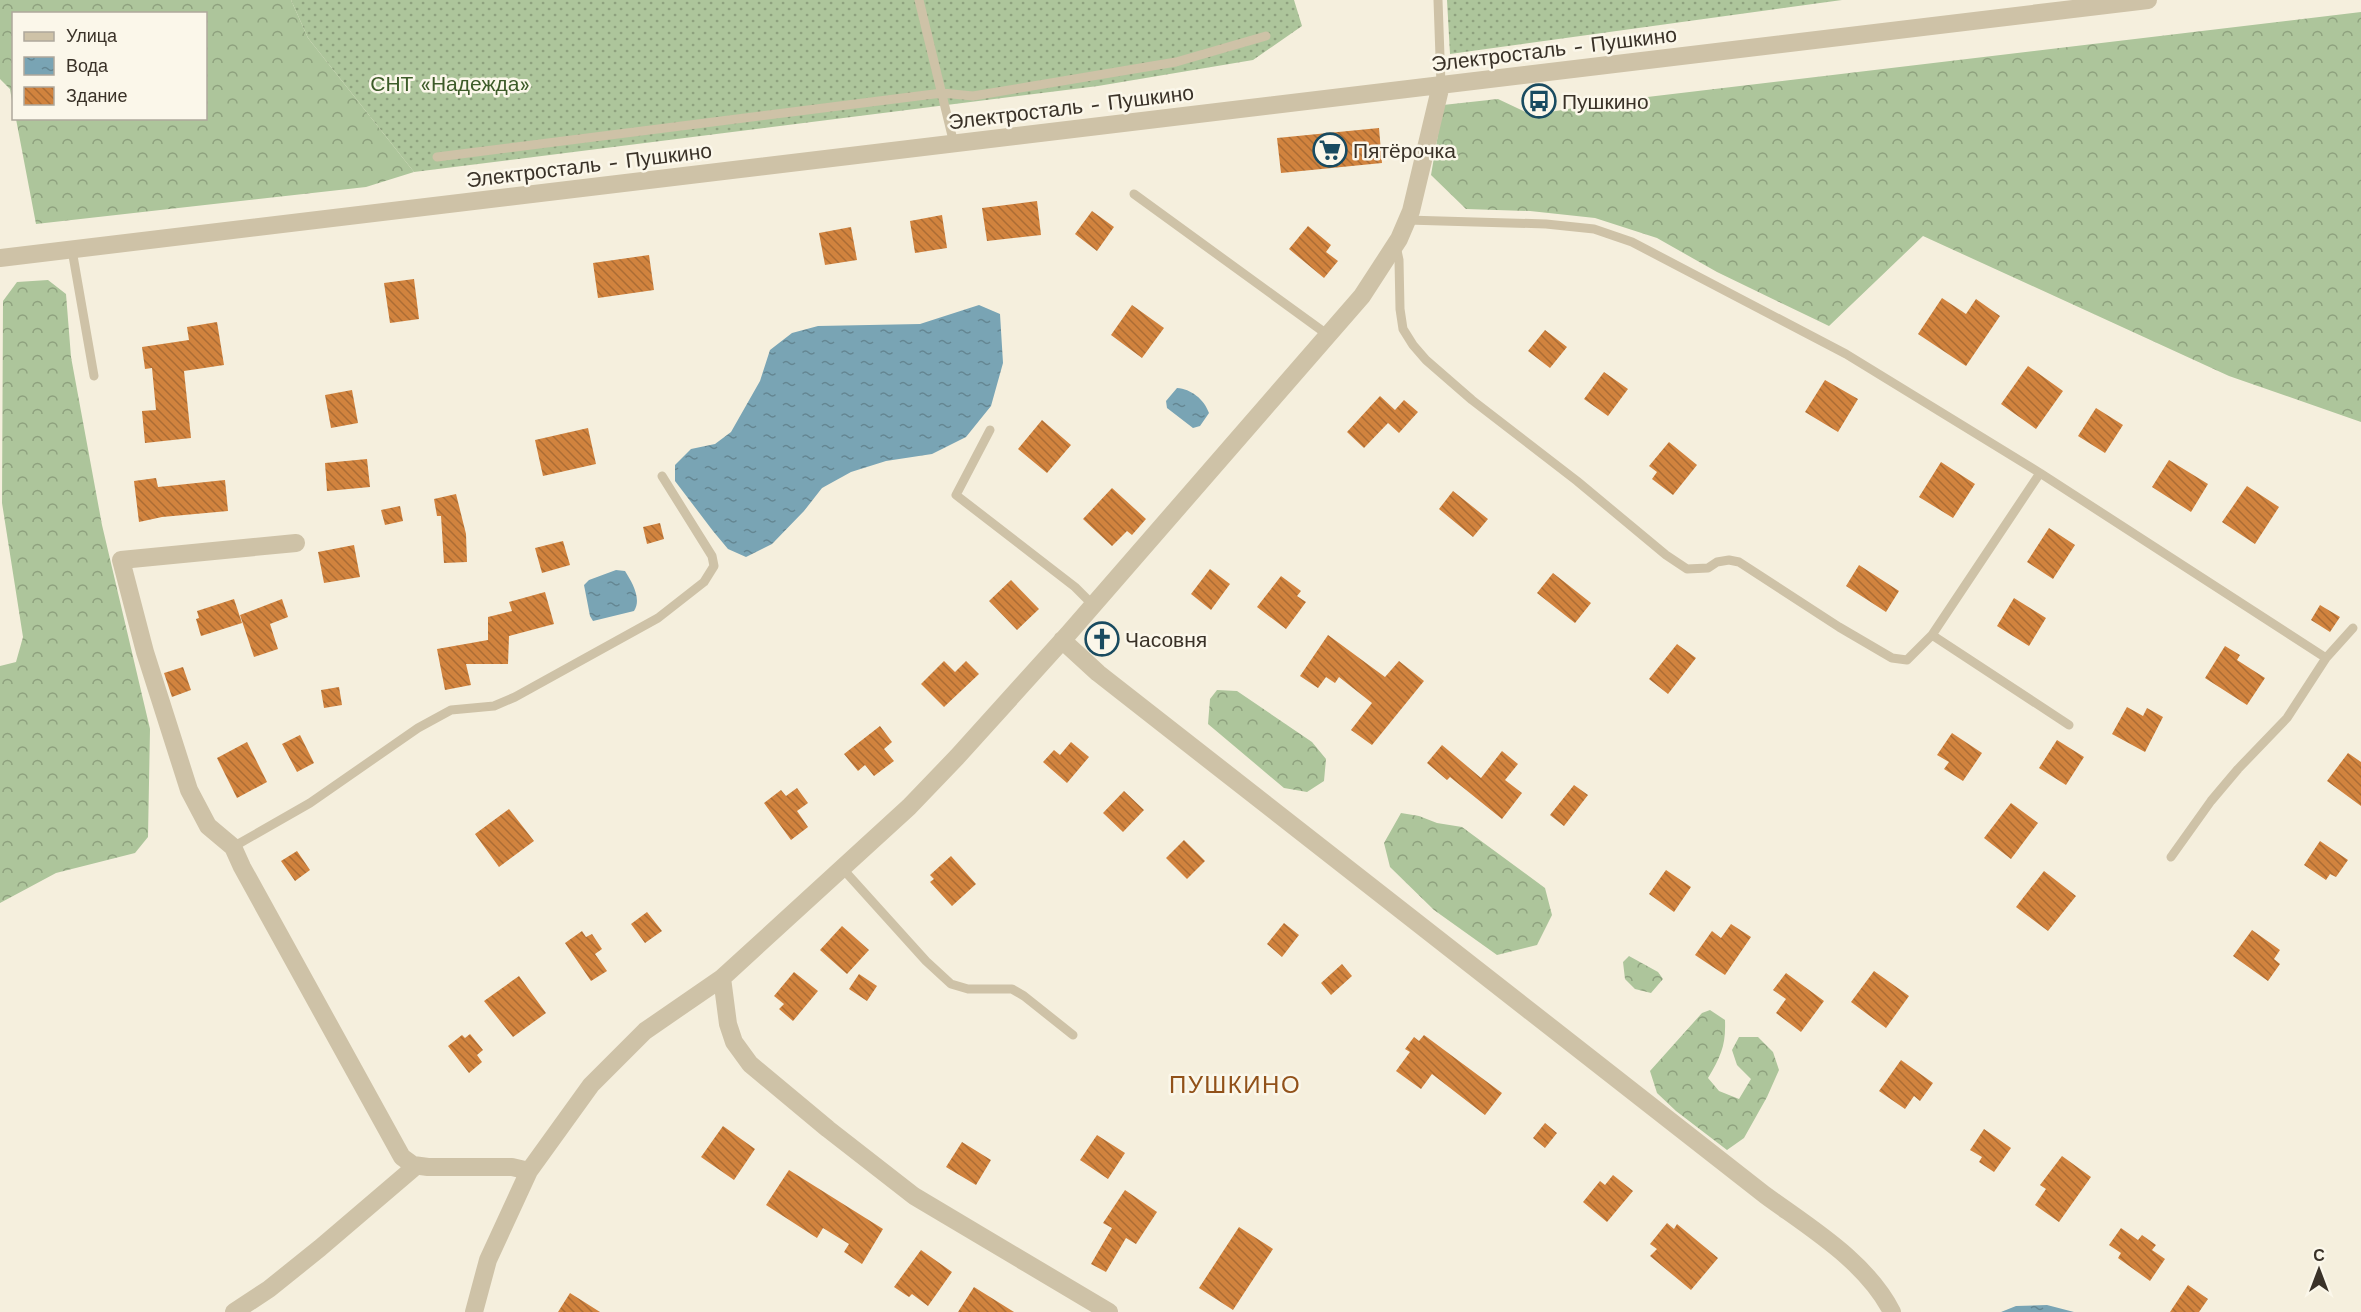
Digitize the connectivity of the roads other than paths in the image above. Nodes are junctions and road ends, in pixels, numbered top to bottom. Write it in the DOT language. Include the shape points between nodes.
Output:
graph roads {
  1 [pos="919,0"];
  2 [pos="1438,0"];
  3 [pos="2148,0"];
  4 [pos="1266,36"];
  5 [pos="1441,85"];
  6 [pos="942,93"];
  7 [pos="954,144"];
  8 [pos="437,157"];
  9 [pos="1134,194"];
  10 [pos="1407,220"];
  11 [pos="1396,244"];
  12 [pos="72,250"];
  13 [pos="0,258"];
  14 [pos="1328,335"];
  15 [pos="94,376"];
  16 [pos="990,430"];
  17 [pos="2040,473"];
  18 [pos="662,476"];
  19 [pos="296,543"];
  20 [pos="1093,604"];
  21 [pos="2353,628"];
  22 [pos="1932,635"];
  23 [pos="1062,640"];
  24 [pos="2326,658"];
  25 [pos="2069,725"];
  26 [pos="233,847"];
  27 [pos="2171,857"];
  28 [pos="842,868"];
  29 [pos="722,978"];
  30 [pos="1073,1035"];
  31 [pos="416,1166"];
  32 [pos="529,1171"];
  33 [pos="234,1312"];
  34 [pos="474,1312"];
  35 [pos="1109,1312"];
  36 [pos="1892,1312"];
  1 -- 6 [label="lane"];
  2 -- 5 [label="lane"];
  3 -- 5 [label="street, Электросталь - Пушкино"];
  4 -- 6 [label="lane" via="1176,62 973,96"];
  5 -- 7 [label="street, Электросталь - Пушкино"];
  5 -- 10 [label="street"];
  6 -- 7 [label="lane"];
  6 -- 8 [label="lane"];
  7 -- 12 [label="street, Электросталь - Пушкино"];
  9 -- 14 [label="lane"];
  10 -- 11 [label="street"];
  10 -- 17 [label="lane" via="1546,224 1594,229 1632,242 1846,354"];
  11 -- 14 [label="street" via="1362,296"];
  11 -- 22 [label="lane" via="1403,328 1426,360 1666,555 1687,569 1708,568 1729,560 1739,562 1892,658 1907,660"];
  12 -- 13 [label="street, Электросталь - Пушкино"];
  12 -- 15 [label="lane"];
  14 -- 20 [label="street"];
  16 -- 20 [label="lane" via="956,495"];
  17 -- 22 [label="lane"];
  17 -- 24 [label="lane"];
  18 -- 26 [label="lane" via="712,556 714,566 704,582 658,618 515,697 494,706 451,710 418,728 310,802"];
  19 -- 26 [label="street" via="121,560 145,652 189,789 208,826"];
  20 -- 23 [label="street"];
  21 -- 24 [label="lane"];
  22 -- 25 [label="lane"];
  23 -- 28 [label="street" via="925,790"];
  23 -- 36 [label="street" via="1098,673 1837,1248 1885,1297"];
  24 -- 27 [label="lane" via="2287,718 2211,801"];
  26 -- 31 [label="street" via="390,1137 402,1157"];
  28 -- 29 [label="street"];
  28 -- 30 [label="lane" via="951,984 968,989 1012,990"];
  29 -- 32 [label="street" via="645,1031 591,1085"];
  29 -- 35 [label="street" via="728,1024 734,1042 750,1064 914,1196"];
  31 -- 32 [label="street" via="512,1167"];
  31 -- 33 [label="street" via="303,1262"];
  32 -- 34 [label="street" via="488,1260"];
}
